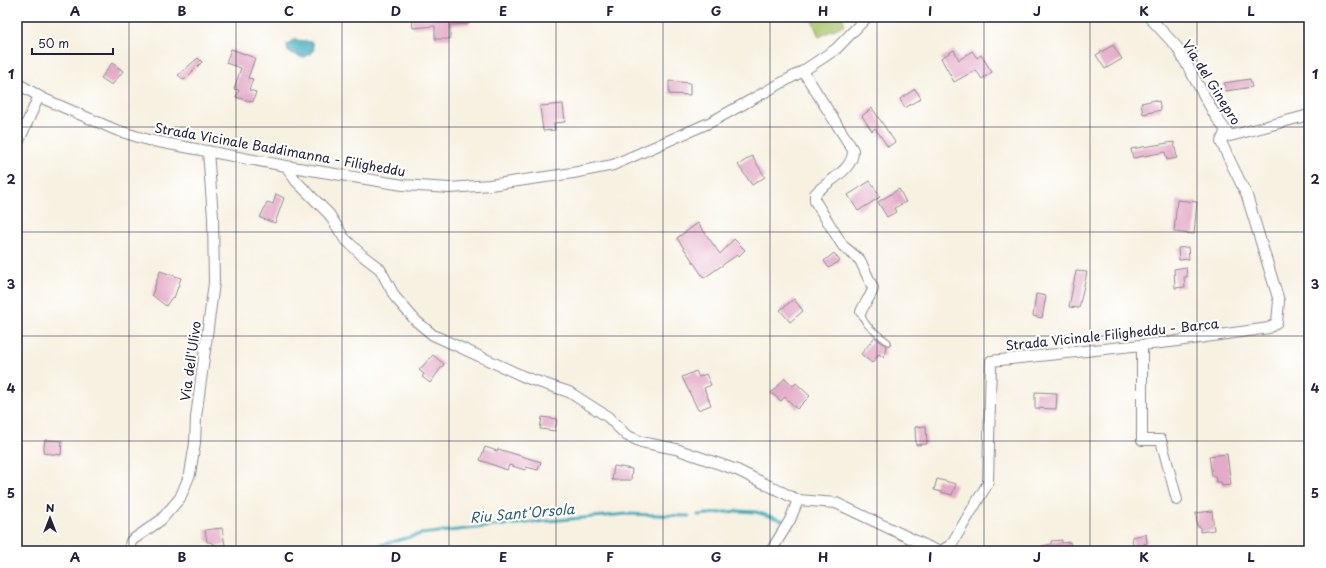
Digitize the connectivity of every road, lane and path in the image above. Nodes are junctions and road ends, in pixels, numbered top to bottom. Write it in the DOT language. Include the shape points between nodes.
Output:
graph roads {
  1 [pos="867,17"];
  2 [pos="1149,17"];
  3 [pos="803,71"];
  4 [pos="17,83"];
  5 [pos="39,96"];
  6 [pos="1309,115"];
  7 [pos="1226,130"];
  8 [pos="17,145"];
  9 [pos="208,151"];
  10 [pos="286,166"];
  11 [pos="861,312"];
  12 [pos="888,342"];
  13 [pos="1142,345"];
  14 [pos="798,500"];
  15 [pos="1177,500"];
  16 [pos="129,551"];
  17 [pos="772,551"];
  1 -- 3 [label="street, Strada Vicinale Baddimanna - Filigheddu" via="836,49"];
  2 -- 7 [label="street, Via del Ginepro" via="1177,47 1216,117"];
  3 -- 10 [label="street, Strada Vicinale Baddimanna - Filigheddu" via="711,122 613,165 573,174 450,188 403,185"];
  3 -- 11 [label="street" via="853,150 854,158 815,194 815,201 843,246 860,260 873,288"];
  4 -- 5 [label="street, Strada Vicinale Baddimanna - Filigheddu"];
  5 -- 8 [label="street"];
  5 -- 9 [label="street, Strada Vicinale Baddimanna - Filigheddu" via="116,130 148,140"];
  6 -- 7 [label="street, Via del Ginepro" via="1230,136"];
  7 -- 13 [label="street, Strada Vicinale Filigheddu - Barca" via="1222,142 1247,196 1279,301 1277,322 1268,328"];
  9 -- 10 [label="street, Strada Vicinale Baddimanna - Filigheddu"];
  9 -- 16 [label="street, Via dell'Ulivo" via="214,283 190,474 180,498 161,520 131,541"];
  10 -- 14 [label="street, Strada Vicinale Filigheddu - Barca" via="296,181 329,214 344,238 380,269 395,297 416,321 434,335 527,378 569,392 593,406 626,435 737,470"];
  11 -- 12 [label="lane" via="868,327"];
  13 -- 14 [label="street, Strada Vicinale Filigheddu - Barca" via="991,361 988,483 951,545 946,549 933,549 836,503"];
  13 -- 15 [label="street" via="1142,440 1161,440"];
  14 -- 17 [label="street"];
}
